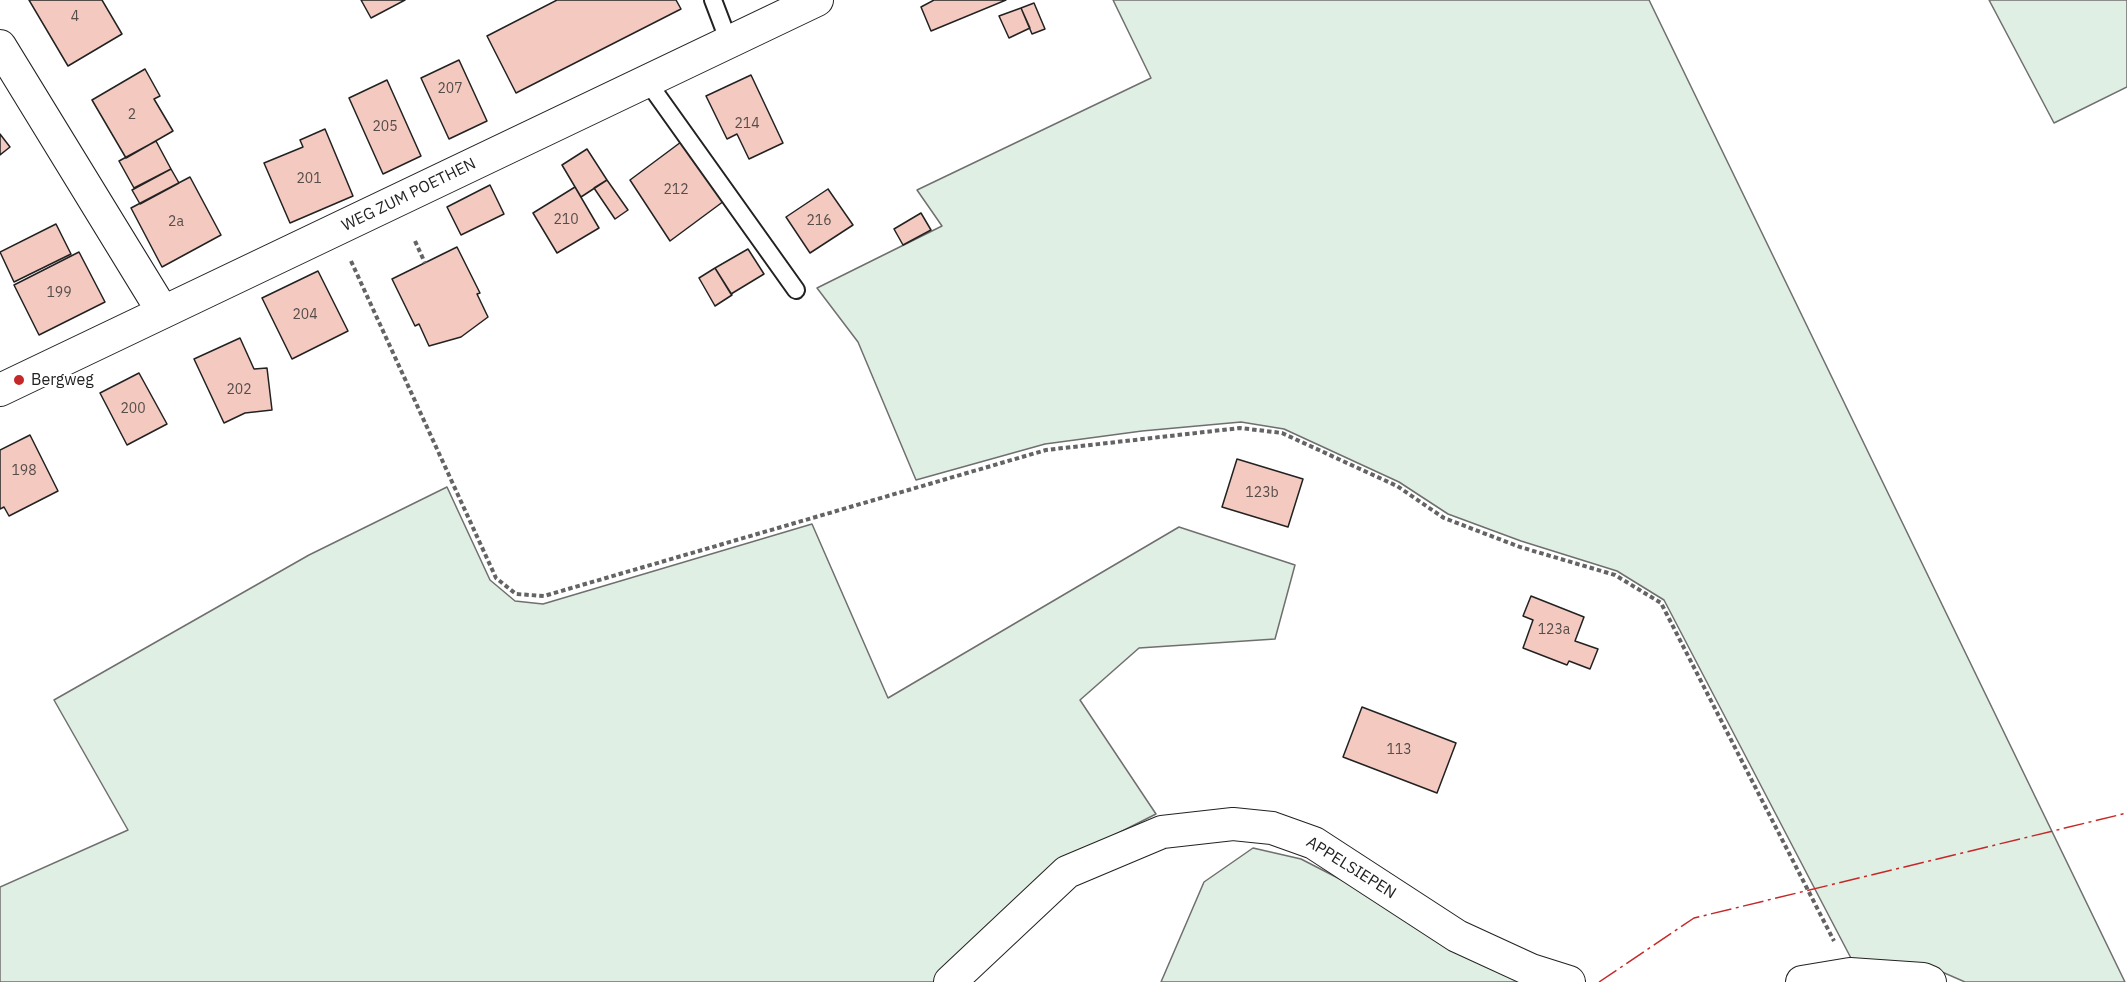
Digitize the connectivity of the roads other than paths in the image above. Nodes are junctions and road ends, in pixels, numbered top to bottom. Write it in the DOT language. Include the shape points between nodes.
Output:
graph roads {
  1 [pos="713,0"];
  2 [pos="817,0"];
  3 [pos="729,42"];
  4 [pos="0,46"];
  5 [pos="646,81"];
  6 [pos="796,290"];
  7 [pos="163,312"];
  8 [pos="0,390"];
  9 [pos="950,982"];
  10 [pos="1569,982"];
  11 [pos="1802,982"];
  12 [pos="1930,982"];
  1 -- 3 [label="lane"];
  2 -- 3 [label="street, WEG ZUM POETHEN"];
  3 -- 5 [label="street, WEG ZUM POETHEN"];
  4 -- 7 [label="street"];
  5 -- 6 [label="lane"];
  5 -- 7 [label="street, WEG ZUM POETHEN"];
  7 -- 8 [label="street, WEG ZUM POETHEN"];
  9 -- 10 [label="street, APPELSIEPEN" via="1067,872 1162,832 1233,824 1272,828 1314,843 1457,936 1531,970"];
  11 -- 12 [label="street" via="1850,974"];
}
